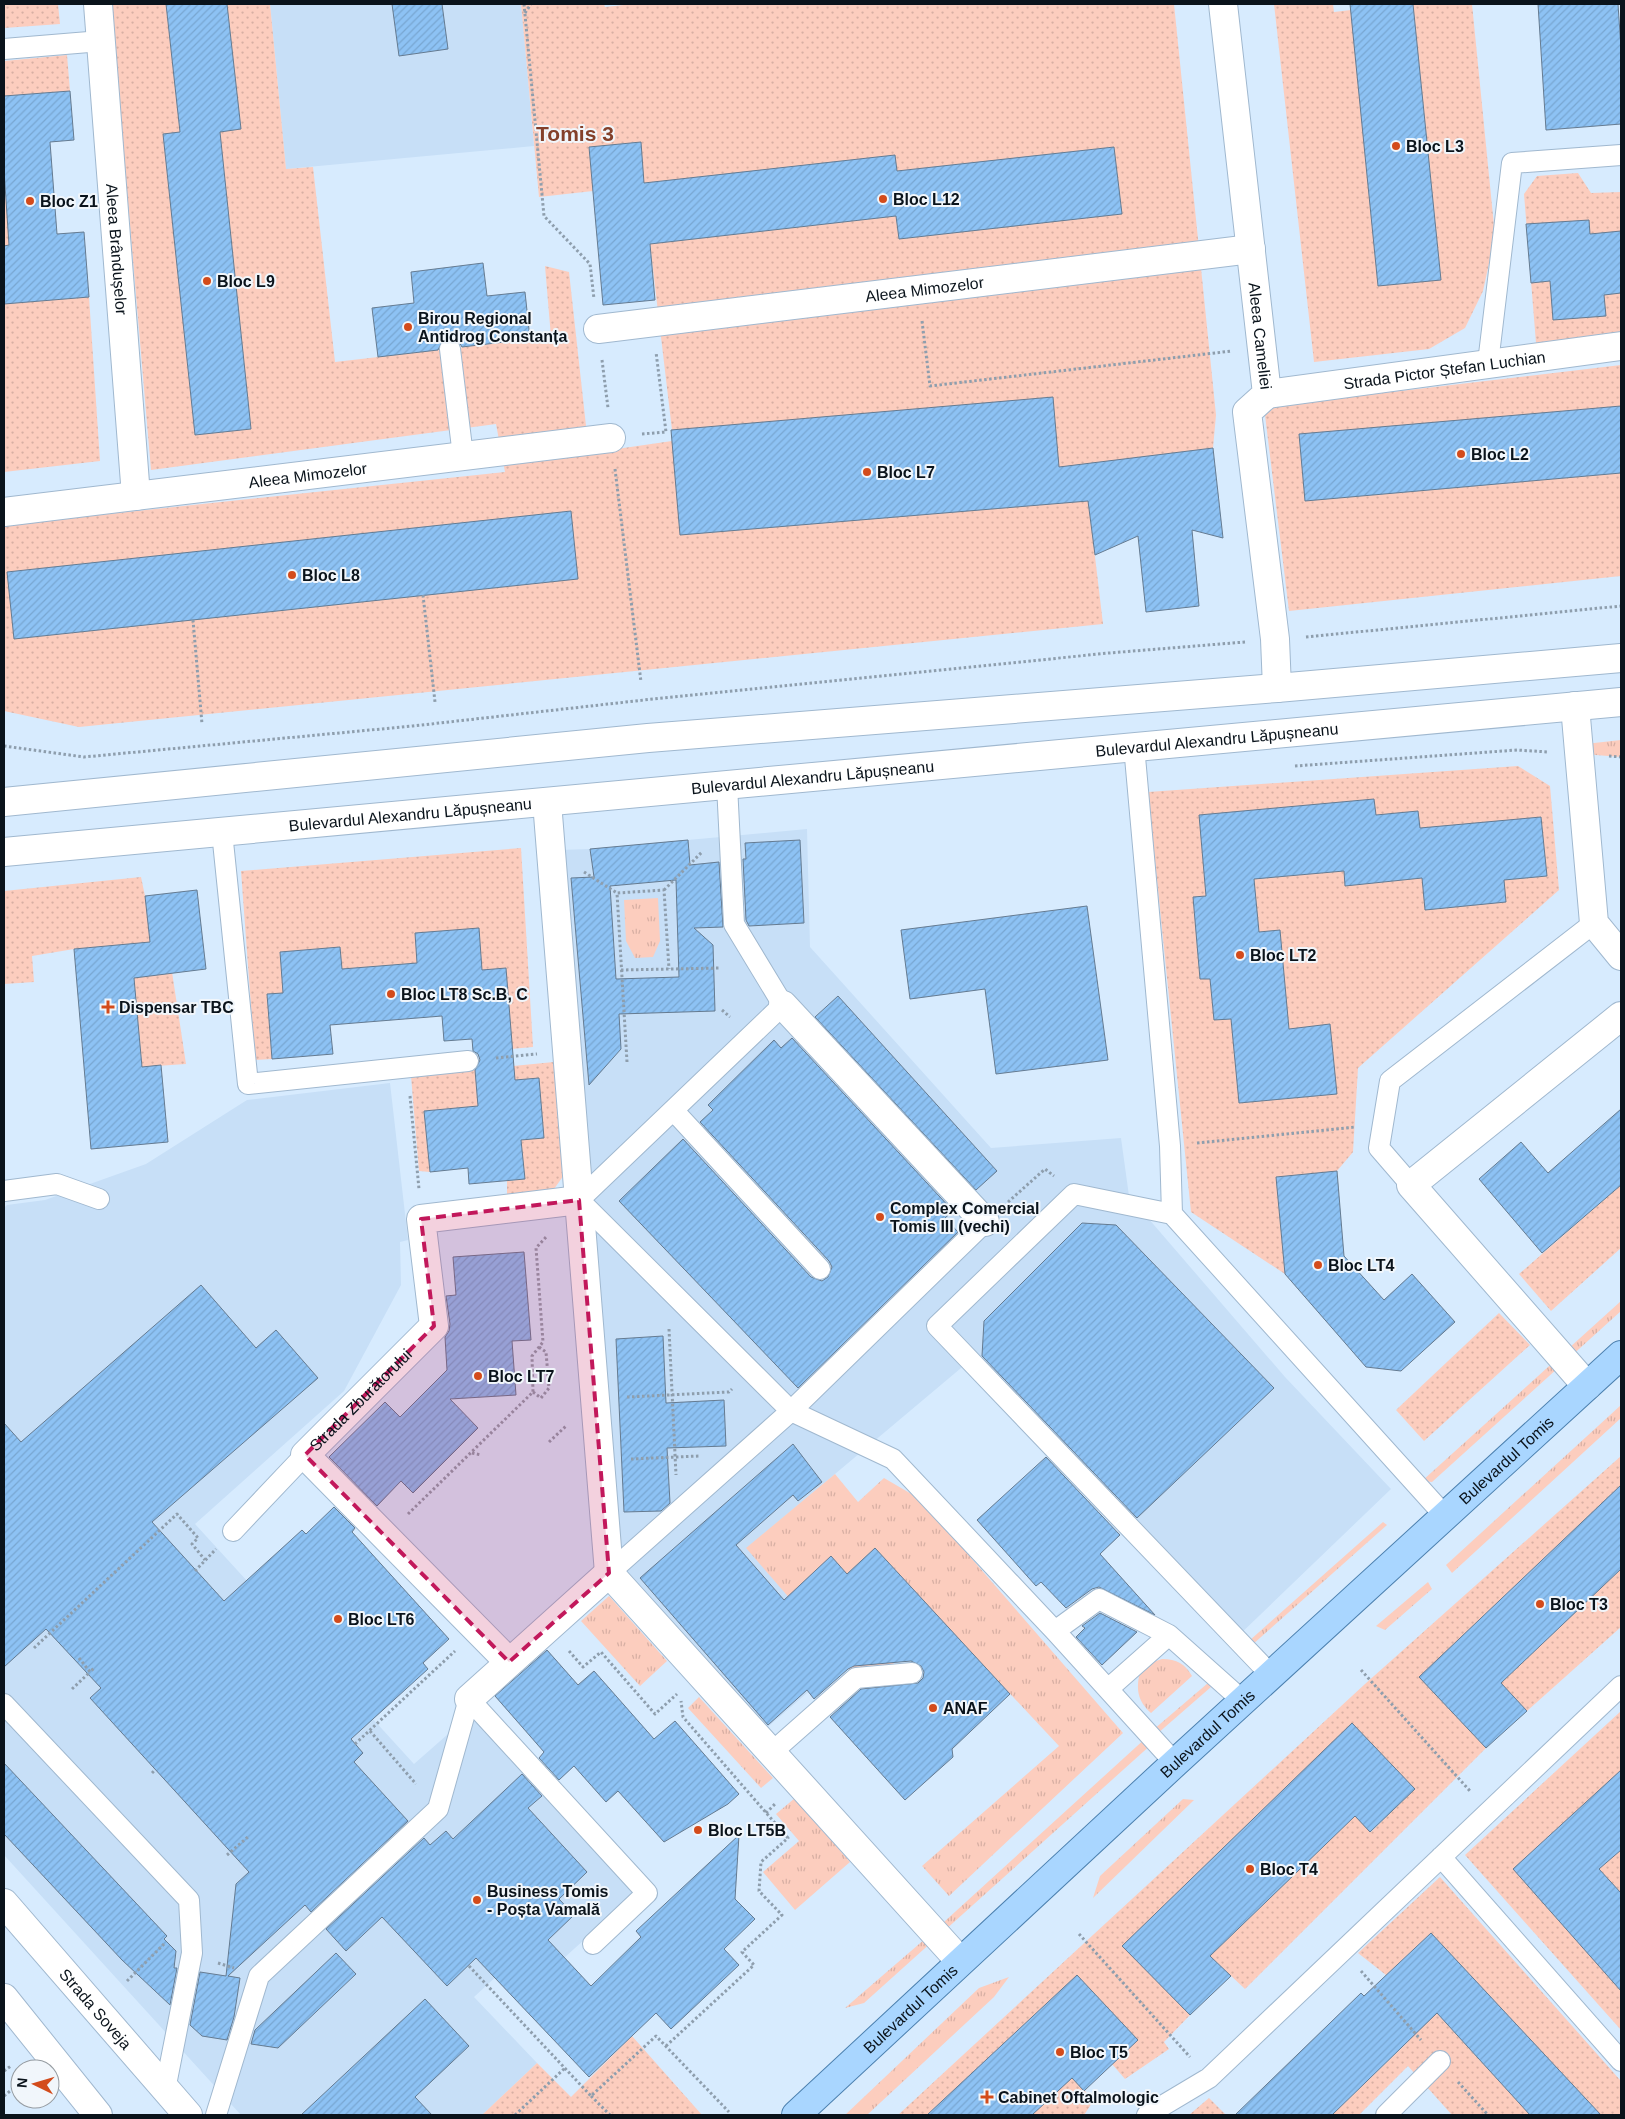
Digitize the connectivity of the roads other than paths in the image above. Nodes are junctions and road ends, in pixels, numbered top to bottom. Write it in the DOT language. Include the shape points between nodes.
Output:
graph roads {
  1 [pos="98,4"];
  2 [pos="1223,4"];
  3 [pos="101,40"];
  4 [pos="4,49"];
  5 [pos="1621,155"];
  6 [pos="1251,250"];
  7 [pos="598,329"];
  8 [pos="1621,346"];
  9 [pos="450,349"];
  10 [pos="1488,363"];
  11 [pos="1267,394"];
  12 [pos="611,438"];
  13 [pos="463,456"];
  14 [pos="136,496"];
  15 [pos="4,512"];
  16 [pos="1621,658"];
  17 [pos="1277,688"];
  18 [pos="1621,702"];
  19 [pos="1575,706"];
  20 [pos="1134,746"];
  21 [pos="727,784"];
  22 [pos="4,802"];
  23 [pos="547,802"];
  24 [pos="222,832"];
  25 [pos="4,852"];
  26 [pos="1594,923"];
  27 [pos="1621,956"];
  28 [pos="782,1005"];
  29 [pos="1621,1016"];
  30 [pos="468,1061"];
  31 [pos="673,1110"];
  32 [pos="1411,1186"];
  33 [pos="4,1191"];
  34 [pos="99,1198"];
  35 [pos="579,1200"];
  36 [pos="1172,1214"];
  37 [pos="985,1222"];
  38 [pos="820,1268"];
  39 [pos="1621,1355"];
  40 [pos="1587,1386"];
  41 [pos="790,1411"];
  42 [pos="305,1455"];
  43 [pos="1445,1516"];
  44 [pos="233,1531"];
  45 [pos="609,1573"];
  46 [pos="1055,1631"];
  47 [pos="1169,1635"];
  48 [pos="509,1662"];
  49 [pos="912,1673"];
  50 [pos="1272,1676"];
  51 [pos="1621,1686"];
  52 [pos="1108,1689"];
  53 [pos="470,1699"];
  54 [pos="1243,1701"];
  55 [pos="4,1704"];
  56 [pos="771,1753"];
  57 [pos="1174,1763"];
  58 [pos="1441,1856"];
  59 [pos="4,1903"];
  60 [pos="593,1944"];
  61 [pos="960,1961"];
  62 [pos="4,1998"];
  63 [pos="1440,2061"];
  64 [pos="1621,2061"];
  65 [pos="165,2090"];
  66 [pos="98,2115"];
  67 [pos="188,2115"];
  68 [pos="216,2115"];
  69 [pos="796,2115"];
  70 [pos="1147,2115"];
  71 [pos="1386,2115"];
  1 -- 3 [label="street, Aleea Brândușelor"];
  2 -- 6 [label="street, Aleea Cameliei"];
  3 -- 4 [label="lane"];
  3 -- 14 [label="street, Aleea Brândușelor"];
  5 -- 10 [label="lane" via="1512,163"];
  6 -- 7 [label="street, Aleea Mimozelor"];
  6 -- 11 [label="street, Aleea Cameliei"];
  8 -- 10 [label="street, Strada Pictor Ștefan Luchian"];
  9 -- 13 [label="lane"];
  10 -- 11 [label="street, Strada Pictor Ștefan Luchian"];
  11 -- 17 [label="street, Aleea Cameliei" via="1247,412"];
  12 -- 13 [label="street, Aleea Mimozelor"];
  13 -- 14 [label="street, Aleea Mimozelor"];
  14 -- 15 [label="street, Aleea Mimozelor"];
  16 -- 17 [label="street"];
  17 -- 22 [label="street" via="648,738"];
  18 -- 19 [label="street, Bulevardul Alexandru Lăpușneanu"];
  19 -- 20 [label="street, Bulevardul Alexandru Lăpușneanu"];
  19 -- 26 [label="street"];
  20 -- 21 [label="street, Bulevardul Alexandru Lăpușneanu"];
  20 -- 36 [label="lane" via="1170,1146"];
  21 -- 23 [label="street, Bulevardul Alexandru Lăpușneanu"];
  21 -- 28 [label="lane" via="734,924"];
  23 -- 24 [label="street, Bulevardul Alexandru Lăpușneanu"];
  23 -- 35 [label="street"];
  24 -- 25 [label="street, Bulevardul Alexandru Lăpușneanu"];
  24 -- 30 [label="lane" via="248,1084"];
  26 -- 27 [label="street"];
  26 -- 32 [label="lane" via="1390,1082 1379,1148"];
  28 -- 31 [label="lane"];
  28 -- 37 [label="street"];
  29 -- 32 [label="street"];
  31 -- 35 [label="lane"];
  31 -- 38 [label="lane"];
  32 -- 40 [label="street"];
  33 -- 34 [label="lane" via="57,1184"];
  35 -- 41 [label="lane"];
  35 -- 42 [label="street, Strada Zburătorului" via="421,1219 434,1326"];
  35 -- 45 [label="street"];
  36 -- 43 [label="lane"];
  36 -- 50 [label="lane" via="1074,1194 937,1326"];
  37 -- 41 [label="lane"];
  39 -- 40 [label="main road, Bulevardul Tomis"];
  40 -- 43 [label="main road, Bulevardul Tomis"];
  41 -- 45 [label="lane"];
  41 -- 46 [label="lane" via="893,1459"];
  42 -- 44 [label="lane"];
  42 -- 48 [label="street, Strada Zburătorului"];
  43 -- 50 [label="main road, Bulevardul Tomis"];
  45 -- 48 [label="street"];
  45 -- 56 [label="street"];
  46 -- 47 [label="lane" via="1099,1599"];
  46 -- 52 [label="lane"];
  47 -- 52 [label="lane"];
  47 -- 54 [label="lane"];
  48 -- 53 [label="street"];
  49 -- 56 [label="lane" via="856,1678"];
  50 -- 54 [label="main road, Bulevardul Tomis"];
  51 -- 58 [label="lane"];
  52 -- 57 [label="lane"];
  53 -- 60 [label="lane" via="647,1893"];
  53 -- 68 [label="lane" via="438,1809 259,1976"];
  54 -- 57 [label="main road, Bulevardul Tomis"];
  55 -- 65 [label="lane" via="189,1900 192,1953"];
  56 -- 61 [label="street"];
  57 -- 61 [label="main road, Bulevardul Tomis"];
  58 -- 64 [label="lane"];
  58 -- 70 [label="lane" via="1209,2078"];
  59 -- 65 [label="street, Strada Soveja"];
  61 -- 69 [label="main road, Bulevardul Tomis"];
  62 -- 66 [label="street"];
  63 -- 71 [label="lane"];
  65 -- 67 [label="street, Strada Soveja"];
}
